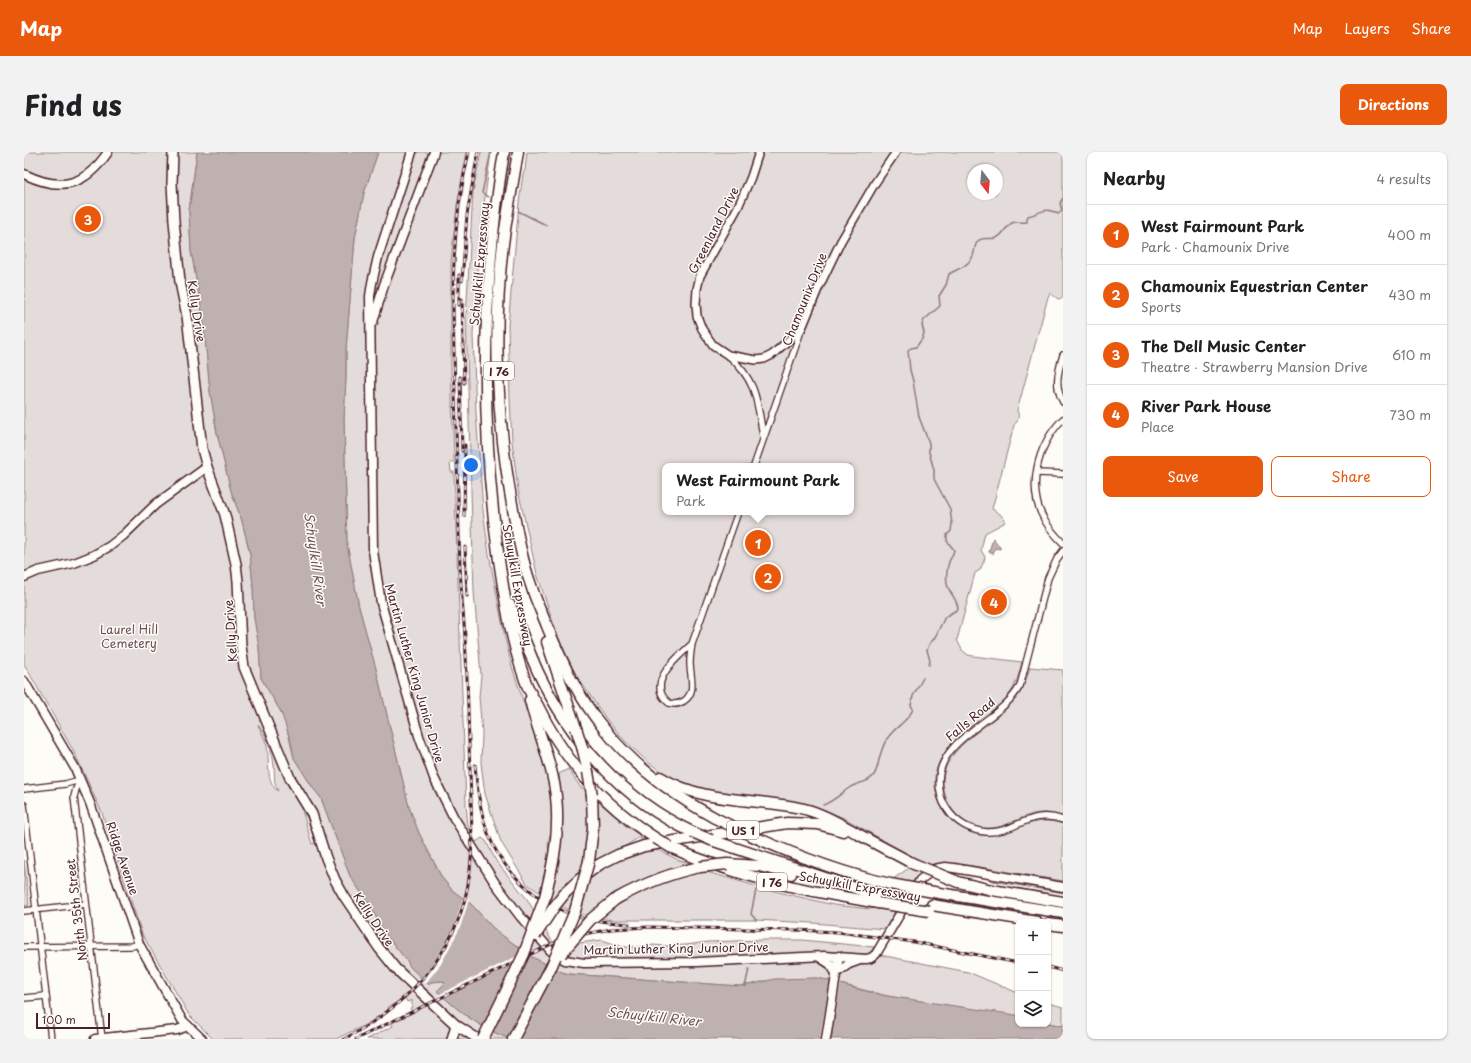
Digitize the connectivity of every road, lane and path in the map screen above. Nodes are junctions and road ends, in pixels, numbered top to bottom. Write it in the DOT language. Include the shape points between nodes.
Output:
graph roads {
  1 [pos="108,152"];
  2 [pos="173,152"];
  3 [pos="412,152"];
  4 [pos="434,152"];
  5 [pos="504,152"];
  6 [pos="518,152"];
  7 [pos="759,152"];
  8 [pos="896,152"];
  9 [pos="24,174"];
  10 [pos="384,285"];
  11 [pos="371,289"];
  12 [pos="802,328"];
  13 [pos="370,332"];
  14 [pos="728,355"];
  15 [pos="1063,355"];
  16 [pos="1063,402"];
  17 [pos="1063,419"];
  18 [pos="764,438"];
  19 [pos="755,463"];
  20 [pos="207,467"];
  21 [pos="1037,473"];
  22 [pos="1063,474"];
  23 [pos="737,515"];
  24 [pos="1063,543"];
  25 [pos="1063,551"];
  26 [pos="86,558"];
  27 [pos="24,574"];
  28 [pos="24,577"];
  29 [pos="532,588"];
  30 [pos="504,589"];
  31 [pos="692,644"];
  32 [pos="24,681"];
  33 [pos="525,681"];
  34 [pos="626,753"];
  35 [pos="80,780"];
  36 [pos="24,789"];
  37 [pos="24,805"];
  38 [pos="1063,820"];
  39 [pos="863,837"];
  40 [pos="958,882"];
  41 [pos="1063,887"];
  42 [pos="880,900"];
  43 [pos="1063,902"];
  44 [pos="86,904"];
  45 [pos="1005,904"];
  46 [pos="930,908"];
  47 [pos="36,909"];
  48 [pos="24,911"];
  49 [pos="1063,913"];
  50 [pos="1015,919"];
  51 [pos="1015,924"];
  52 [pos="1051,924"];
  53 [pos="1063,926"];
  54 [pos="1051,930"];
  55 [pos="1063,932"];
  56 [pos="139,944"];
  57 [pos="92,946"];
  58 [pos="24,947"];
  59 [pos="40,947"];
  60 [pos="524,954"];
  61 [pos="817,956"];
  62 [pos="839,956"];
  63 [pos="863,959"];
  64 [pos="552,965"];
  65 [pos="836,975"];
  66 [pos="46,996"];
  67 [pos="24,998"];
  68 [pos="188,1026"];
  69 [pos="456,1026"];
  70 [pos="51,1039"];
  71 [pos="100,1039"];
  72 [pos="202,1039"];
  73 [pos="452,1039"];
  74 [pos="478,1039"];
  75 [pos="483,1039"];
  76 [pos="513,1039"];
  77 [pos="826,1039"];
  1 -- 9 [label="main road" via="92,171 70,184 46,183"];
  2 -- 20 [label="main road, Kelly Drive" via="174,221 180,282 187,316 202,449"];
  3 -- 11 [label="main road, Martin Luther King Junior Drive" via="378,257"];
  4 -- 10 [label="main road"];
  5 -- 30 [label="highway, Schuylkill Expressway / I 76" via="492,250 486,370 491,490"];
  6 -- 29 [label="highway, Schuylkill Expressway / I 76" via="503,245 499,388 510,494"];
  7 -- 14 [label="street, Greenland Drive" via="740,204 703,270 697,289 696,310 702,328 713,345"];
  8 -- 12 [label="street, Chamounix Drive" via="841,241"];
  10 -- 11 [label="main road"];
  10 -- 13 [label="main road"];
  11 -- 13 [label="main road, Martin Luther King Junior Drive"];
  12 -- 14 [label="street, Greenland Drive" via="768,358 756,360"];
  12 -- 18 [label="street, Chamounix Drive"];
  13 -- 61 [label="main road, Martin Luther King Junior Drive" via="373,551 381,603 429,766 454,818 503,894 552,952 570,961 696,962"];
  14 -- 18 [label="street, Greenland Drive" via="750,380 757,400"];
  15 -- 16 [label="street" via="1057,380"];
  17 -- 21 [label="street" via="1046,442"];
  18 -- 19 [label="street, Chamounix Drive"];
  20 -- 26 [label="main road" via="156,504 115,543"];
  20 -- 69 [label="main road, Kelly Drive" via="225,516 237,569 244,667 293,783 312,814 326,858 344,896 386,958"];
  21 -- 22 [label="street"];
  21 -- 24 [label="street" via="1036,491 1041,512 1048,526"];
  23 -- 31 [label="street"];
  25 -- 38 [label="street, Falls Road" via="1056,559 1048,578 1020,686 1010,700 959,742 946,758 939,777 941,796 947,810 958,822 972,829 998,832 1029,818 1052,817"];
  26 -- 27 [label="main road" via="41,567"];
  26 -- 28 [label="main road"];
  29 -- 34 [label="highway, Schuylkill Expressway / I 76" via="573,685 605,730"];
  29 -- 64 [label="highway, bridge" via="549,649 583,750 592,795 593,828 589,861 575,911"];
  30 -- 33 [label="highway, Schuylkill Expressway / I 76" via="513,640"];
  30 -- 42 [label="highway, bridge" via="532,659 559,711 604,770 637,799 671,822 711,840"];
  31 -- 31 [label="street" via="671,664 661,679 662,693 669,703 683,702 692,691"];
  32 -- 35 [label="main road, Ridge Avenue"];
  33 -- 42 [label="highway, Schuylkill Expressway / I 76, bridge" via="549,730 572,764 614,808 654,838 704,861 748,876 820,893"];
  33 -- 60 [label="highway, bridge" via="552,773 557,818 552,871"];
  34 -- 39 [label="highway" via="662,778 684,788 724,799 809,810"];
  34 -- 45 [label="highway, Schuylkill Expressway / I 76, bridge" via="667,788 715,818 771,845 855,875 890,884"];
  35 -- 36 [label="street"];
  35 -- 44 [label="street, North 35th Street" via="74,797"];
  35 -- 56 [label="main road, Ridge Avenue" via="98,821"];
  37 -- 47 [label="street"];
  39 -- 40 [label="highway, US 1, bridge" via="914,864"];
  39 -- 60 [label="highway, US 1, bridge" via="828,826 778,824 634,849 608,859 586,873 566,892"];
  40 -- 43 [label="highway, US 1"];
  40 -- 45 [label="highway"];
  41 -- 63 [label="main road" via="954,868 934,869 917,883 876,954 869,959"];
  42 -- 46 [label="highway"];
  42 -- 64 [label="highway, bridge" via="769,868 727,864 700,867 658,879 616,899 582,928"];
  44 -- 47 [label="street"];
  44 -- 57 [label="street, North 35th Street"];
  45 -- 49 [label="highway, Schuylkill Expressway / I 76"];
  46 -- 50 [label="highway"];
  46 -- 51 [label="highway, Schuylkill Expressway"];
  47 -- 48 [label="street"];
  47 -- 59 [label="street"];
  52 -- 53 [label="highway"];
  54 -- 55 [label="highway"];
  56 -- 57 [label="street"];
  56 -- 68 [label="main road, Ridge Avenue"];
  57 -- 59 [label="street"];
  57 -- 71 [label="street, North 35th Street"];
  58 -- 59 [label="street"];
  59 -- 66 [label="street"];
  60 -- 75 [label="highway, US 1, bridge"];
  61 -- 62 [label="main road, Martin Luther King Junior Drive"];
  61 -- 65 [label="main road" via="828,962"];
  62 -- 63 [label="main road"];
  62 -- 65 [label="main road"];
  63 -- 65 [label="main road" via="849,964"];
  64 -- 76 [label="highway"];
  65 -- 77 [label="main road"];
  66 -- 67 [label="street"];
  66 -- 70 [label="street"];
  68 -- 71 [label="main road" via="177,1030"];
  68 -- 72 [label="main road, Ridge Avenue"];
  69 -- 73 [label="main road"];
  69 -- 74 [label="main road, Kelly Drive"];
}
